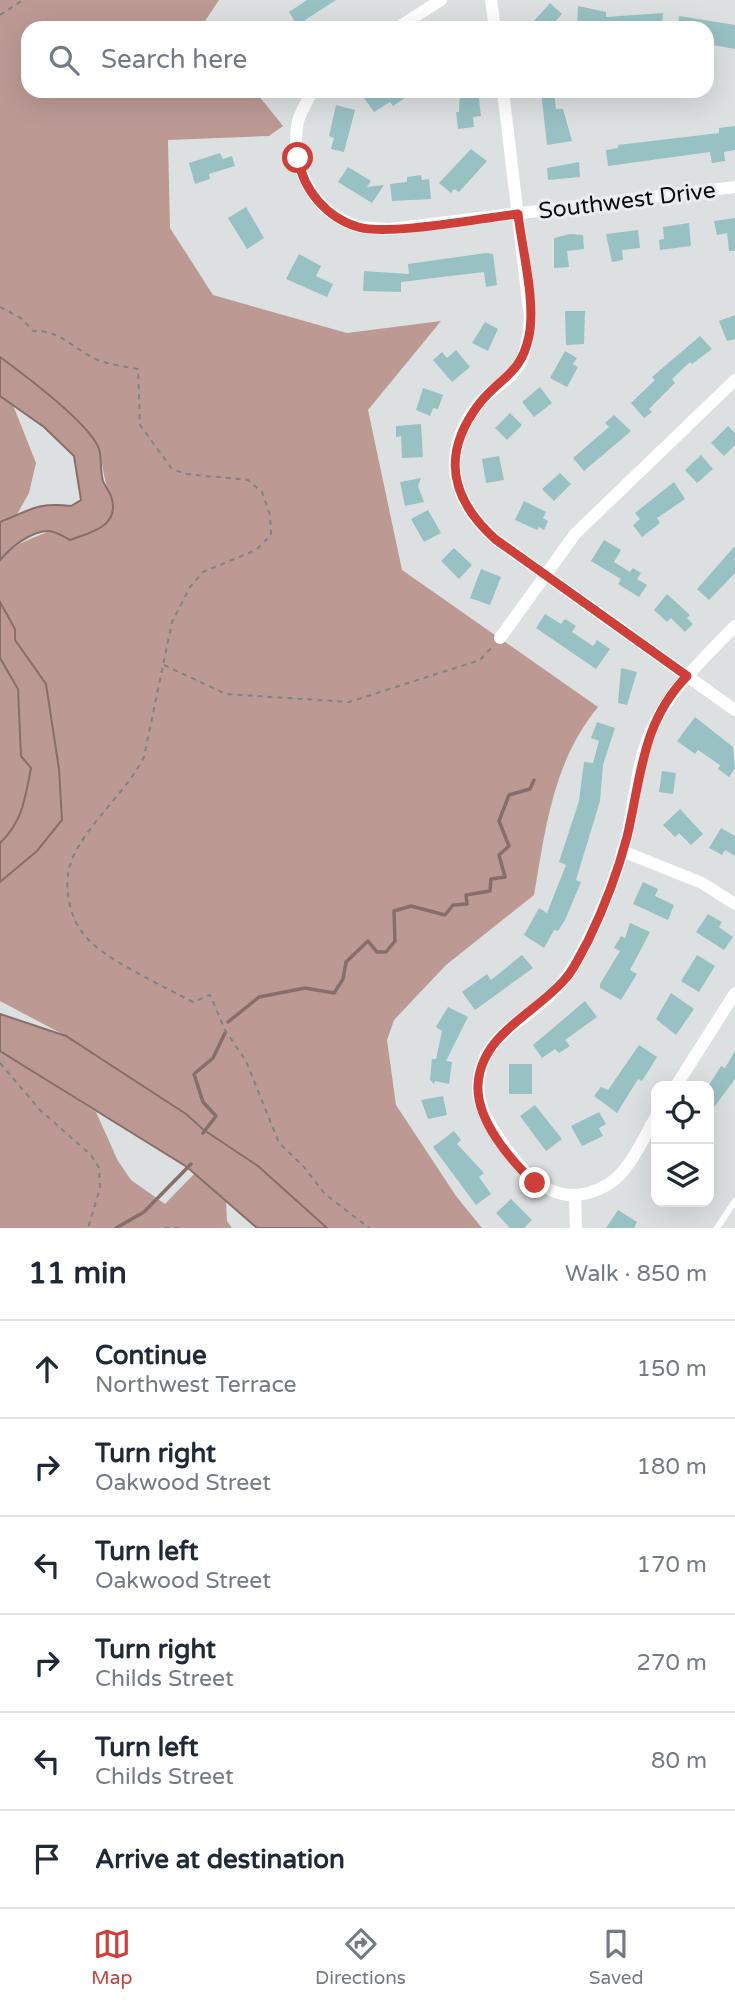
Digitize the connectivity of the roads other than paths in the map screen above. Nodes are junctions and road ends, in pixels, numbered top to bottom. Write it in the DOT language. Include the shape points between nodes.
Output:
graph roads {
  1 [pos="441,0"];
  2 [pos="491,0"];
  3 [pos="408,21"];
  4 [pos="494,21"];
  5 [pos="310,98"];
  6 [pos="504,98"];
  7 [pos="735,187"];
  8 [pos="518,214"];
  9 [pos="735,380"];
  10 [pos="545,575"];
  11 [pos="735,626"];
  12 [pos="500,638"];
  13 [pos="687,676"];
  14 [pos="735,710"];
  15 [pos="622,850"];
  16 [pos="735,904"];
  17 [pos="735,993"];
  18 [pos="679,1081"];
  19 [pos="651,1125"];
  20 [pos="575,1195"];
  21 [pos="735,1201"];
  22 [pos="576,1228"];
  23 [pos="717,1228"];
  1 -- 3 [label="street"];
  2 -- 4 [label="street"];
  5 -- 8 [label="street, Southwest Drive" via="299,121 300,169 312,195 338,218 360,227 390,229"];
  6 -- 8 [label="street"];
  7 -- 8 [label="street, Southwest Drive"];
  8 -- 10 [label="street" via="529,337 518,366 480,402 461,433 455,471 460,495 474,520"];
  9 -- 10 [label="street" via="593,515"];
  10 -- 12 [label="street"];
  10 -- 13 [label="street"];
  11 -- 13 [label="street"];
  13 -- 14 [label="street"];
  13 -- 15 [label="street" via="651,732"];
  15 -- 16 [label="street" via="702,883"];
  15 -- 20 [label="street" via="589,939 568,976 495,1042 482,1063 477,1087 485,1117 519,1168 551,1192"];
  17 -- 18 [label="street"];
  19 -- 20 [label="street" via="618,1177 606,1186"];
  20 -- 22 [label="street"];
  21 -- 23 [label="lane"];
}
